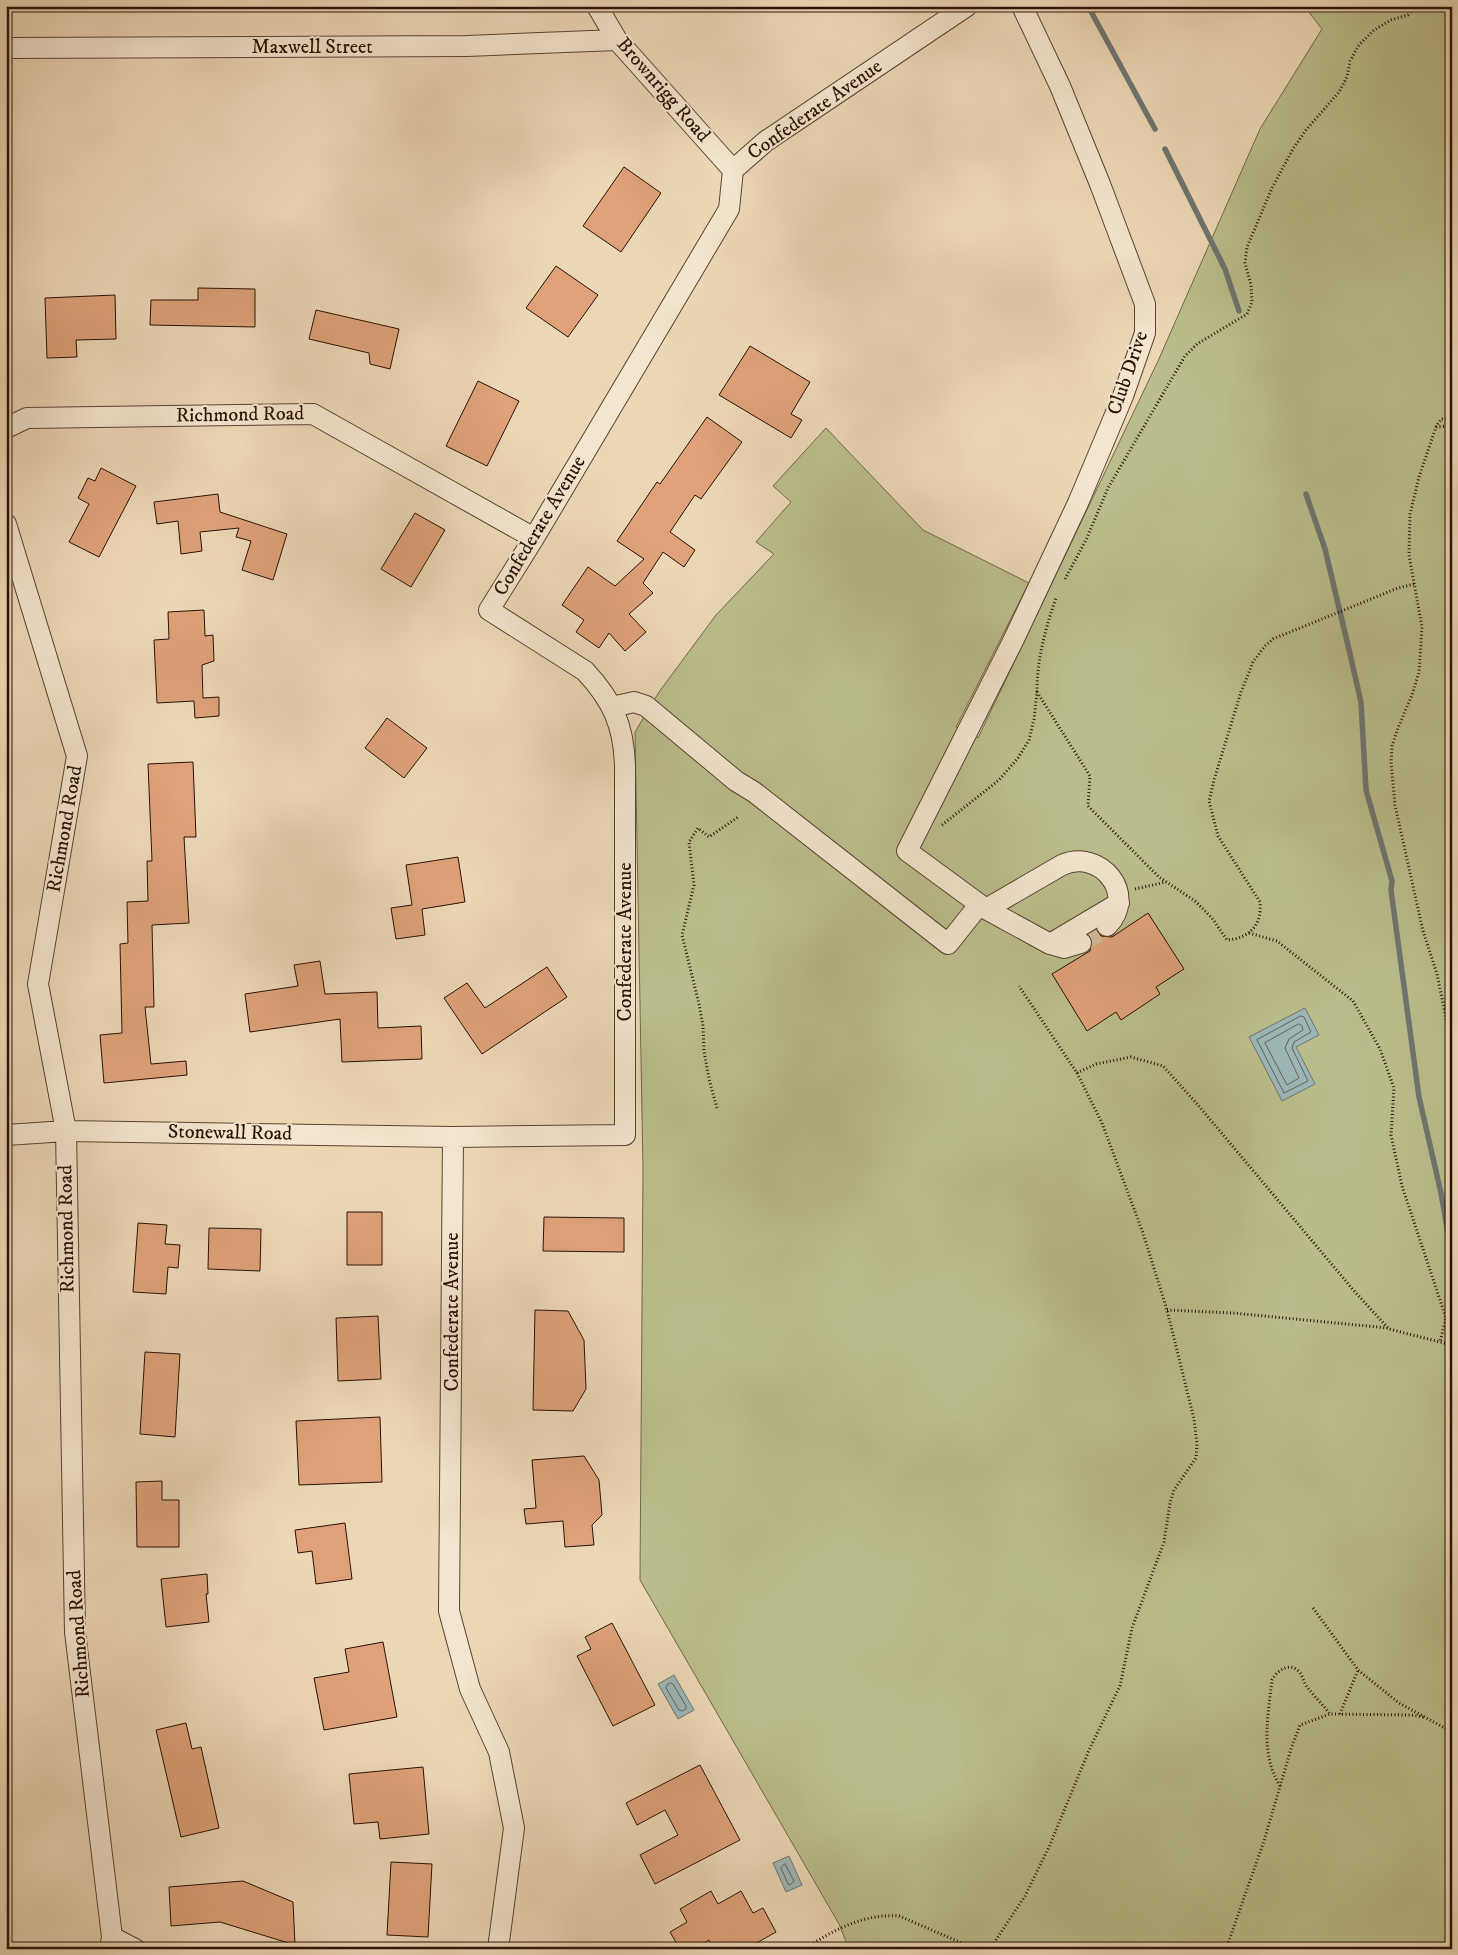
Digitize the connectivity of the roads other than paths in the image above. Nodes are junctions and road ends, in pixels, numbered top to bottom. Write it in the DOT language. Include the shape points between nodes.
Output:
graph roads {
  1 [pos="597,6"];
  2 [pos="967,6"];
  3 [pos="1022,6"];
  4 [pos="617,40"];
  5 [pos="6,48"];
  6 [pos="733,170"];
  7 [pos="6,428"];
  8 [pos="6,524"];
  9 [pos="534,538"];
  10 [pos="612,707"];
  11 [pos="1119,898"];
  12 [pos="982,907"];
  13 [pos="1107,926"];
  14 [pos="1081,943"];
  15 [pos="1050,944"];
  16 [pos="66,1131"];
  17 [pos="6,1135"];
  18 [pos="453,1137"];
  19 [pos="111,1943"];
  20 [pos="135,1949"];
  21 [pos="498,1949"];
  1 -- 4 [label="street, Brownrigg Road"];
  2 -- 6 [label="street, Confederate Avenue" via="766,141"];
  3 -- 12 [label="street, Club Drive" via="1060,86 1145,304 1145,333 1078,503 1013,641 907,851"];
  4 -- 5 [label="street, Maxwell Street" via="467,46"];
  4 -- 6 [label="street, Brownrigg Road"];
  6 -- 9 [label="street, Confederate Avenue" via="729,210"];
  7 -- 9 [label="street, Richmond Road" via="27,418 313,414"];
  8 -- 16 [label="street, Richmond Road" via="77,756 38,984"];
  9 -- 10 [label="street, Confederate Avenue" via="489,610 585,671"];
  10 -- 12 [label="street" via="634,702 646,706 736,781 948,944"];
  10 -- 18 [label="street, Confederate Avenue" via="625,753 625,1135"];
  11 -- 12 [label="street" via="1112,878 1102,868 1076,862 1062,865"];
  11 -- 13 [label="street" via="1115,916"];
  11 -- 15 [label="street"];
  12 -- 15 [label="street"];
  14 -- 15 [label="street" via="1064,948"];
  16 -- 17 [label="street, Stonewall Road"];
  16 -- 18 [label="street, Stonewall Road"];
  16 -- 19 [label="street, Richmond Road" via="75,1632"];
  18 -- 21 [label="street, Confederate Avenue" via="449,1611 470,1689 499,1752 514,1828"];
  19 -- 20 [label="street"];
}
